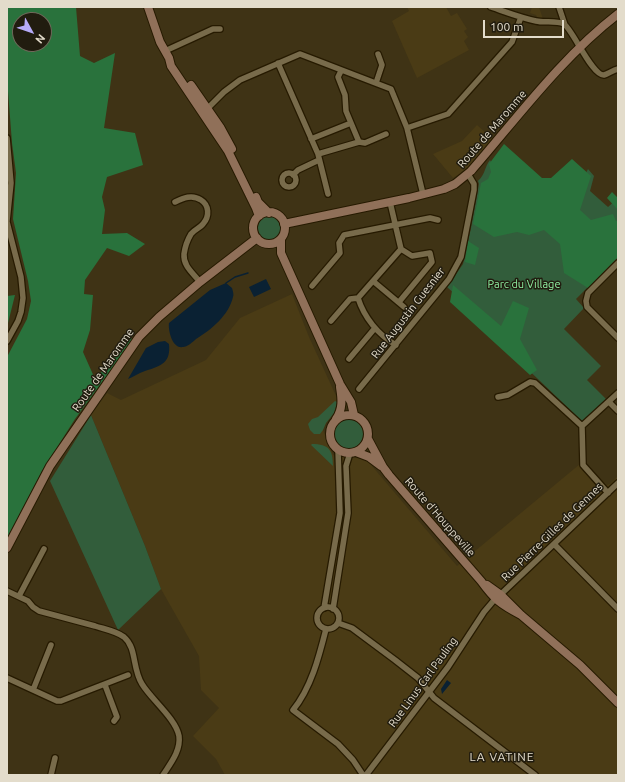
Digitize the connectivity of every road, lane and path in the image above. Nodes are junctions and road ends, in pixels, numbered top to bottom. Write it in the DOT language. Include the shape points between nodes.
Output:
graph roads {
  1 [pos="148,7"];
  2 [pos="492,7"];
  3 [pos="559,7"];
  4 [pos="618,14"];
  5 [pos="521,17"];
  6 [pos="565,25"];
  7 [pos="220,29"];
  8 [pos="580,49"];
  9 [pos="378,54"];
  10 [pos="167,55"];
  11 [pos="278,63"];
  12 [pos="618,69"];
  13 [pos="341,71"];
  14 [pos="376,83"];
  15 [pos="205,111"];
  16 [pos="351,123"];
  17 [pos="407,128"];
  18 [pos="217,129"];
  19 [pos="386,134"];
  20 [pos="7,138"];
  21 [pos="311,139"];
  22 [pos="359,142"];
  23 [pos="318,157"];
  24 [pos="468,174"];
  25 [pos="293,175"];
  26 [pos="328,194"];
  27 [pos="423,194"];
  28 [pos="175,202"];
  29 [pos="390,202"];
  30 [pos="7,211"];
  31 [pos="269,213"];
  32 [pos="259,216"];
  33 [pos="438,220"];
  34 [pos="7,221"];
  35 [pos="284,224"];
  36 [pos="396,225"];
  37 [pos="257,238"];
  38 [pos="281,239"];
  39 [pos="270,244"];
  40 [pos="401,249"];
  41 [pos="281,253"];
  42 [pos="618,263"];
  43 [pos="373,281"];
  44 [pos="200,282"];
  45 [pos="312,286"];
  46 [pos="358,298"];
  47 [pos="399,302"];
  48 [pos="404,306"];
  49 [pos="331,321"];
  50 [pos="375,328"];
  51 [pos="618,338"];
  52 [pos="7,341"];
  53 [pos="396,345"];
  54 [pos="349,359"];
  55 [pos="340,384"];
  56 [pos="359,389"];
  57 [pos="618,393"];
  58 [pos="498,397"];
  59 [pos="609,402"];
  60 [pos="618,411"];
  61 [pos="354,415"];
  62 [pos="336,419"];
  63 [pos="582,426"];
  64 [pos="368,439"];
  65 [pos="338,450"];
  66 [pos="353,453"];
  67 [pos="372,453"];
  68 [pos="618,483"];
  69 [pos="608,492"];
  70 [pos="554,544"];
  71 [pos="7,548"];
  72 [pos="44,549"];
  73 [pos="7,591"];
  74 [pos="19,596"];
  75 [pos="495,596"];
  76 [pos="324,608"];
  77 [pos="333,609"];
  78 [pos="618,609"];
  79 [pos="338,623"];
  80 [pos="326,629"];
  81 [pos="51,644"];
  82 [pos="133,674"];
  83 [pos="7,678"];
  84 [pos="105,685"];
  85 [pos="34,690"];
  86 [pos="429,692"];
  87 [pos="618,703"];
  88 [pos="114,721"];
  89 [pos="55,758"];
  90 [pos="51,775"];
  91 [pos="163,775"];
  92 [pos="365,775"];
  93 [pos="535,775"];
  1 -- 10 [label="street"];
  2 -- 5 [label="street"];
  3 -- 6 [label="street"];
  4 -- 8 [label="street, Route de Maromme"];
  5 -- 6 [label="street" via="537,22"];
  5 -- 17 [label="street" via="512,42 448,114"];
  6 -- 8 [label="street"];
  7 -- 10 [label="street" via="212,29"];
  8 -- 12 [label="street" via="600,74"];
  8 -- 24 [label="street, Route de Maromme" via="546,83"];
  9 -- 14 [label="street" via="382,65"];
  10 -- 15 [label="street" via="176,64"];
  11 -- 13 [label="street" via="300,54"];
  11 -- 15 [label="street" via="236,82"];
  11 -- 21 [label="street"];
  13 -- 14 [label="street"];
  13 -- 16 [label="street" via="338,78 345,95 346,111"];
  14 -- 17 [label="street" via="391,89"];
  15 -- 18 [label="street"];
  16 -- 21 [label="street"];
  16 -- 22 [label="street"];
  17 -- 27 [label="street"];
  18 -- 31 [label="street" via="228,141 258,202"];
  18 -- 32 [label="street"];
  19 -- 22 [label="street"];
  20 -- 30 [label="street" via="11,183"];
  21 -- 23 [label="street"];
  22 -- 23 [label="street"];
  23 -- 25 [label="street"];
  23 -- 26 [label="street"];
  24 -- 27 [label="street, Route de Maromme" via="449,187"];
  24 -- 53 [label="street, Rue Augustin Guesnier" via="474,184 474,190 461,257 449,279"];
  27 -- 29 [label="street, Route de Maromme"];
  28 -- 44 [label="street" via="183,197 197,198 202,200 207,208 207,218 190,235 184,254 186,265"];
  29 -- 35 [label="street, Route de Maromme"];
  29 -- 36 [label="street"];
  30 -- 34 [label="street"];
  31 -- 32 [label="street"];
  31 -- 35 [label="street" via="280,217"];
  32 -- 37 [label="street" via="254,224"];
  33 -- 36 [label="street" via="430,218"];
  34 -- 52 [label="street" via="21,277 23,298 18,321"];
  35 -- 38 [label="street"];
  36 -- 40 [label="street"];
  36 -- 45 [label="street" via="344,235 339,243 340,253"];
  37 -- 39 [label="street"];
  37 -- 44 [label="street, Route de Maromme"];
  38 -- 39 [label="street"];
  38 -- 41 [label="street"];
  39 -- 41 [label="street"];
  40 -- 43 [label="street"];
  40 -- 47 [label="street" via="412,256 430,253 432,262"];
  41 -- 55 [label="street"];
  42 -- 51 [label="street" via="588,293 586,300 587,307"];
  43 -- 46 [label="street"];
  43 -- 47 [label="street"];
  44 -- 71 [label="street, Route de Maromme" via="155,320 130,350 50,466"];
  46 -- 49 [label="street" via="350,299"];
  46 -- 50 [label="street"];
  47 -- 48 [label="street"];
  50 -- 53 [label="street"];
  50 -- 54 [label="street"];
  53 -- 56 [label="street, Rue Augustin Guesnier"];
  55 -- 61 [label="street" via="351,402"];
  55 -- 62 [label="street" via="342,405"];
  57 -- 59 [label="street"];
  58 -- 63 [label="street" via="508,395 530,382 535,383"];
  59 -- 60 [label="street"];
  59 -- 63 [label="street"];
  61 -- 62 [label="street"];
  61 -- 64 [label="street" via="364,422"];
  62 -- 65 [label="street" via="329,436"];
  63 -- 69 [label="street" via="583,465"];
  64 -- 66 [label="street" via="364,446"];
  64 -- 67 [label="street, Route d'Houppeville"];
  65 -- 66 [label="street"];
  65 -- 76 [label="street" via="340,513"];
  66 -- 67 [label="street, Route d'Houppeville"];
  66 -- 77 [label="street" via="346,466 348,513"];
  67 -- 75 [label="street, Route d'Houppeville"];
  68 -- 69 [label="street, Rue Pierre-Gilles de Gennes"];
  69 -- 70 [label="street, Rue Pierre-Gilles de Gennes"];
  70 -- 75 [label="street, Rue Pierre-Gilles de Gennes"];
  70 -- 78 [label="street"];
  72 -- 74 [label="street"];
  73 -- 74 [label="street"];
  74 -- 82 [label="street" via="39,611 122,636 132,647"];
  75 -- 86 [label="street, Rue Linus Carl Pauling"];
  75 -- 87 [label="street, Route d'Houppeville" via="580,665"];
  76 -- 77 [label="street"];
  76 -- 80 [label="street" via="318,613 317,620 320,627"];
  77 -- 79 [label="street" via="338,616"];
  79 -- 80 [label="street" via="334,628"];
  79 -- 86 [label="street" via="352,628 395,660 418,678"];
  80 -- 92 [label="street" via="313,673 293,710 338,744"];
  81 -- 85 [label="street"];
  82 -- 84 [label="street"];
  82 -- 91 [label="street" via="179,735 175,756"];
  83 -- 85 [label="street"];
  84 -- 85 [label="street" via="61,701"];
  84 -- 88 [label="street" via="117,717"];
  86 -- 92 [label="street, Rue Linus Carl Pauling"];
  86 -- 93 [label="street"];
  89 -- 90 [label="street"];
}
